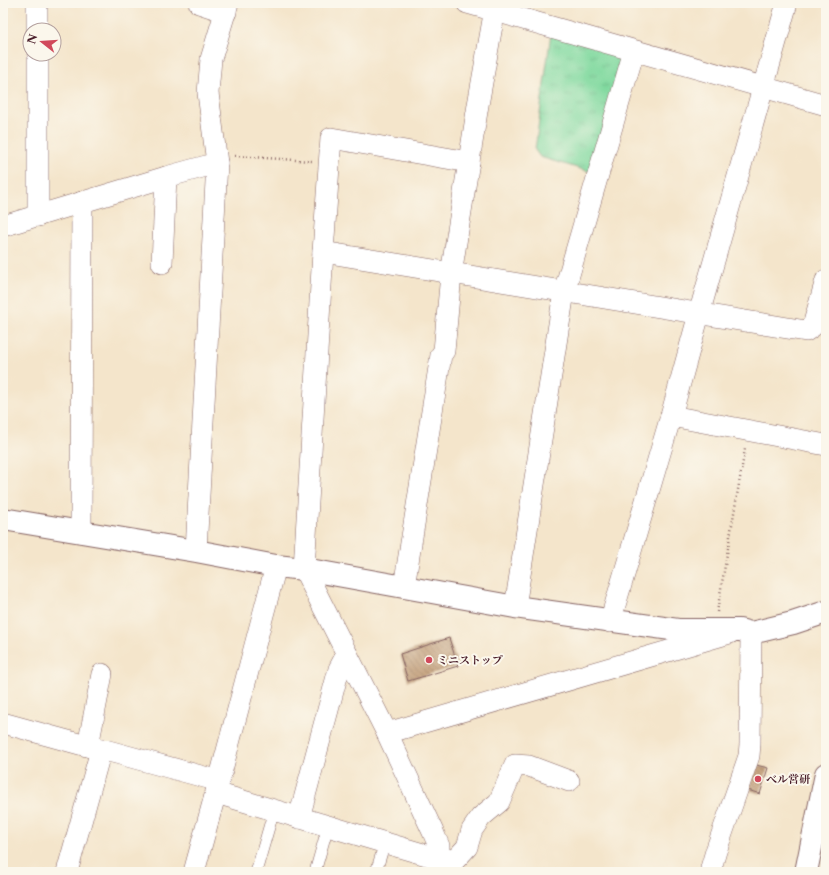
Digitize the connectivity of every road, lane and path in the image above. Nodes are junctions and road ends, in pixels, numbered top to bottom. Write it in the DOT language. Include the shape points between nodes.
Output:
graph roads {
  1 [pos="37,3"];
  2 [pos="199,3"];
  3 [pos="467,3"];
  4 [pos="787,3"];
  5 [pos="227,7"];
  6 [pos="495,7"];
  7 [pos="38,22"];
  8 [pos="634,51"];
  9 [pos="38,62"];
  10 [pos="763,88"];
  11 [pos="826,105"];
  12 [pos="216,159"];
  13 [pos="329,162"];
  14 [pos="468,162"];
  15 [pos="166,177"];
  16 [pos="82,202"];
  17 [pos="38,216"];
  18 [pos="3,226"];
  19 [pos="323,252"];
  20 [pos="162,263"];
  21 [pos="451,274"];
  22 [pos="826,280"];
  23 [pos="564,292"];
  24 [pos="698,314"];
  25 [pos="671,416"];
  26 [pos="749,430"];
  27 [pos="826,445"];
  28 [pos="3,519"];
  29 [pos="81,532"];
  30 [pos="196,551"];
  31 [pos="276,566"];
  32 [pos="304,569"];
  33 [pos="404,587"];
  34 [pos="515,607"];
  35 [pos="826,612"];
  36 [pos="610,622"];
  37 [pos="714,630"];
  38 [pos="746,632"];
  39 [pos="346,654"];
  40 [pos="102,674"];
  41 [pos="3,723"];
  42 [pos="387,733"];
  43 [pos="95,748"];
  44 [pos="826,774"];
  45 [pos="569,781"];
  46 [pos="218,787"];
  47 [pos="274,810"];
  48 [pos="299,818"];
  49 [pos="328,826"];
  50 [pos="385,842"];
  51 [pos="440,866"];
  52 [pos="67,872"];
  53 [pos="194,872"];
  54 [pos="256,872"];
  55 [pos="315,872"];
  56 [pos="376,872"];
  57 [pos="712,872"];
  58 [pos="806,872"];
  1 -- 7 [label="street"];
  2 -- 5 [label="street"];
  3 -- 6 [label="street"];
  4 -- 10 [label="street"];
  5 -- 12 [label="street" via="211,59 208,93"];
  6 -- 8 [label="street"];
  6 -- 14 [label="street"];
  8 -- 10 [label="street"];
  8 -- 23 [label="street"];
  9 -- 17 [label="street"];
  10 -- 11 [label="street"];
  10 -- 24 [label="street"];
  12 -- 13 [label="path"];
  12 -- 15 [label="street"];
  12 -- 30 [label="street"];
  13 -- 14 [label="street" via="331,138"];
  13 -- 19 [label="street"];
  14 -- 21 [label="street"];
  15 -- 16 [label="street"];
  15 -- 20 [label="street"];
  16 -- 17 [label="street"];
  16 -- 29 [label="street"];
  17 -- 18 [label="street"];
  19 -- 21 [label="street"];
  19 -- 32 [label="street"];
  21 -- 23 [label="street"];
  21 -- 33 [label="street" via="444,351 441,355"];
  22 -- 24 [label="street" via="812,326 806,331"];
  23 -- 24 [label="street"];
  23 -- 34 [label="street"];
  24 -- 25 [label="street"];
  25 -- 26 [label="street"];
  25 -- 36 [label="street"];
  26 -- 27 [label="street"];
  26 -- 37 [label="path"];
  28 -- 29 [label="street"];
  29 -- 30 [label="street"];
  30 -- 31 [label="street"];
  31 -- 32 [label="street"];
  31 -- 46 [label="street"];
  32 -- 33 [label="street"];
  32 -- 39 [label="street"];
  33 -- 34 [label="street"];
  34 -- 36 [label="street"];
  35 -- 38 [label="street" via="793,623"];
  36 -- 37 [label="street" via="678,630"];
  37 -- 38 [label="street"];
  38 -- 42 [label="street"];
  38 -- 57 [label="street" via="749,756 716,851"];
  39 -- 42 [label="street"];
  39 -- 48 [label="street" via="339,669"];
  40 -- 43 [label="street"];
  41 -- 43 [label="street"];
  42 -- 51 [label="street" via="439,846"];
  43 -- 46 [label="street"];
  43 -- 52 [label="street"];
  44 -- 58 [label="street"];
  45 -- 51 [label="street" via="529,766 515,765 499,802 481,817 472,830 467,847 455,860"];
  46 -- 47 [label="street"];
  46 -- 53 [label="street"];
  47 -- 48 [label="street"];
  47 -- 54 [label="lane"];
  48 -- 49 [label="street"];
  49 -- 50 [label="street"];
  49 -- 55 [label="lane"];
  50 -- 51 [label="street"];
  50 -- 56 [label="lane"];
}
